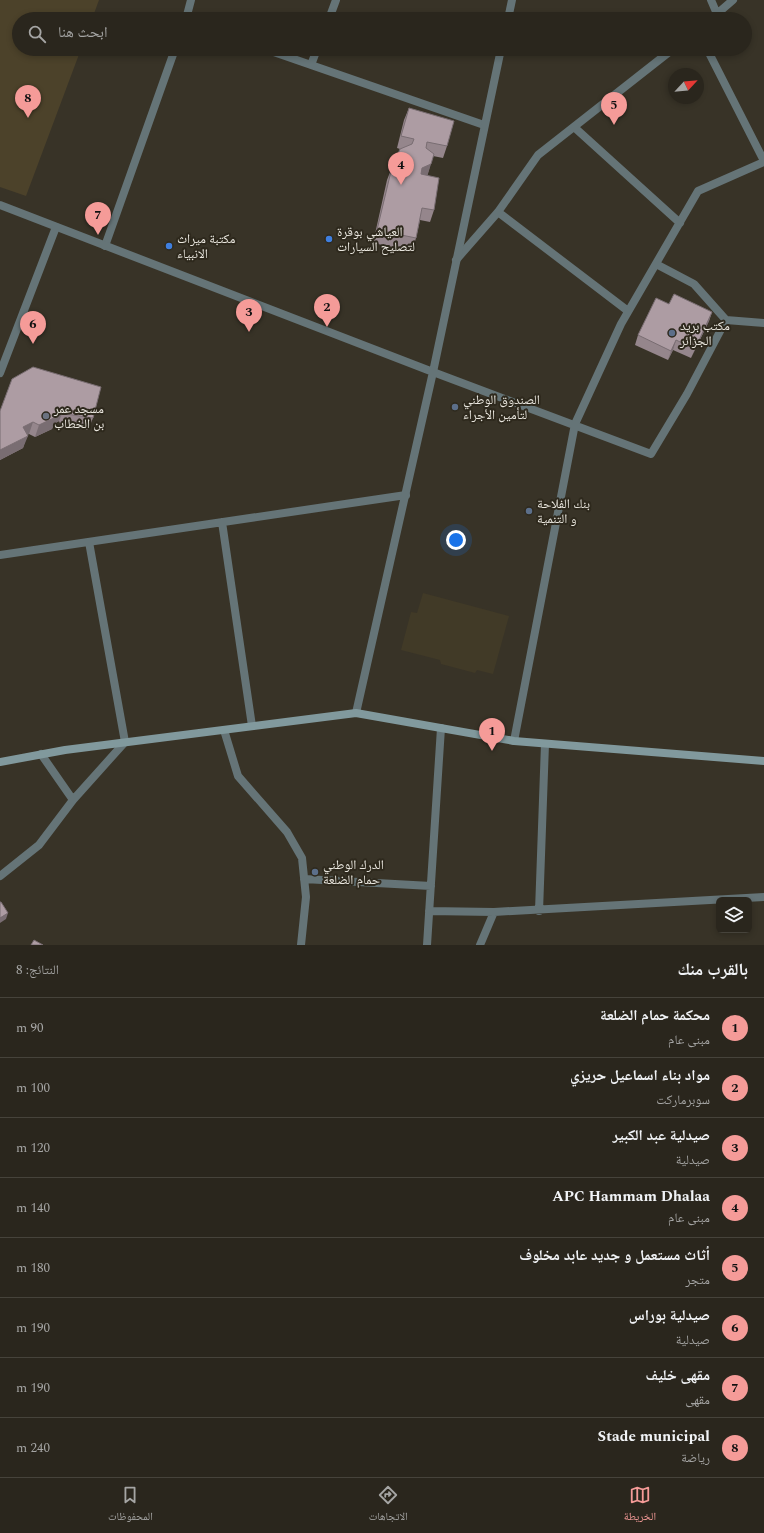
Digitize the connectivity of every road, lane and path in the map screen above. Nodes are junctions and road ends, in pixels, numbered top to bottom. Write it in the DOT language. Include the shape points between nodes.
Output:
graph roads {
  1 [pos="191,0"];
  2 [pos="336,0"];
  3 [pos="512,0"];
  4 [pos="711,0"];
  5 [pos="733,0"];
  6 [pos="188,12"];
  7 [pos="332,12"];
  8 [pos="509,12"];
  9 [pos="713,12"];
  10 [pos="719,12"];
  11 [pos="173,56"];
  12 [pos="285,56"];
  13 [pos="314,56"];
  14 [pos="499,56"];
  15 [pos="664,56"];
  16 [pos="711,56"];
  17 [pos="311,65"];
  18 [pos="484,125"];
  19 [pos="574,126"];
  20 [pos="764,161"];
  21 [pos="0,206"];
  22 [pos="498,212"];
  23 [pos="680,223"];
  24 [pos="56,227"];
  25 [pos="105,246"];
  26 [pos="456,260"];
  27 [pos="656,264"];
  28 [pos="628,311"];
  29 [pos="726,320"];
  30 [pos="764,323"];
  31 [pos="434,372"];
  32 [pos="0,373"];
  33 [pos="575,424"];
  34 [pos="406,495"];
  35 [pos="222,522"];
  36 [pos="89,542"];
  37 [pos="0,555"];
  38 [pos="356,713"];
  39 [pos="252,726"];
  40 [pos="441,728"];
  41 [pos="224,730"];
  42 [pos="514,741"];
  43 [pos="124,742"];
  44 [pos="545,744"];
  45 [pos="41,754"];
  46 [pos="764,761"];
  47 [pos="0,762"];
  48 [pos="73,800"];
  49 [pos="0,876"];
  50 [pos="304,879"];
  51 [pos="431,886"];
  52 [pos="764,897"];
  53 [pos="429,911"];
  54 [pos="539,911"];
  55 [pos="494,912"];
  56 [pos="301,945"];
  57 [pos="427,945"];
  58 [pos="480,945"];
  1 -- 6 [label="street"];
  2 -- 7 [label="street"];
  3 -- 8 [label="street"];
  4 -- 9 [label="street"];
  5 -- 10 [label="street"];
  11 -- 25 [label="street"];
  12 -- 17 [label="street"];
  13 -- 17 [label="street"];
  14 -- 18 [label="street"];
  15 -- 19 [label="street"];
  16 -- 20 [label="street"];
  17 -- 18 [label="street"];
  18 -- 26 [label="street"];
  19 -- 22 [label="street" via="538,155"];
  19 -- 23 [label="street"];
  20 -- 23 [label="street" via="698,191"];
  21 -- 24 [label="street"];
  22 -- 26 [label="street"];
  22 -- 28 [label="street"];
  23 -- 27 [label="street"];
  24 -- 25 [label="street"];
  24 -- 32 [label="street"];
  25 -- 31 [label="street"];
  26 -- 31 [label="street"];
  27 -- 28 [label="street"];
  27 -- 29 [label="street" via="694,284"];
  28 -- 33 [label="street"];
  29 -- 30 [label="street"];
  29 -- 33 [label="street" via="687,394 651,454"];
  31 -- 33 [label="street"];
  31 -- 34 [label="street"];
  33 -- 42 [label="street"];
  34 -- 35 [label="street"];
  34 -- 38 [label="street"];
  35 -- 36 [label="street"];
  35 -- 39 [label="street"];
  36 -- 37 [label="street"];
  36 -- 43 [label="street"];
  38 -- 39 [label="main road"];
  38 -- 40 [label="main road"];
  39 -- 41 [label="main road"];
  40 -- 42 [label="main road"];
  40 -- 51 [label="street"];
  41 -- 43 [label="main road"];
  41 -- 50 [label="street" via="238,776 287,832 302,858"];
  42 -- 44 [label="main road"];
  43 -- 45 [label="main road"];
  43 -- 48 [label="street"];
  44 -- 46 [label="main road"];
  44 -- 54 [label="street"];
  45 -- 47 [label="main road"];
  45 -- 48 [label="street"];
  48 -- 49 [label="street" via="39,845"];
  50 -- 51 [label="street"];
  50 -- 56 [label="street" via="306,897"];
  51 -- 53 [label="street"];
  52 -- 54 [label="street"];
  53 -- 55 [label="street"];
  53 -- 57 [label="street"];
  54 -- 55 [label="street"];
  55 -- 58 [label="street"];
}
